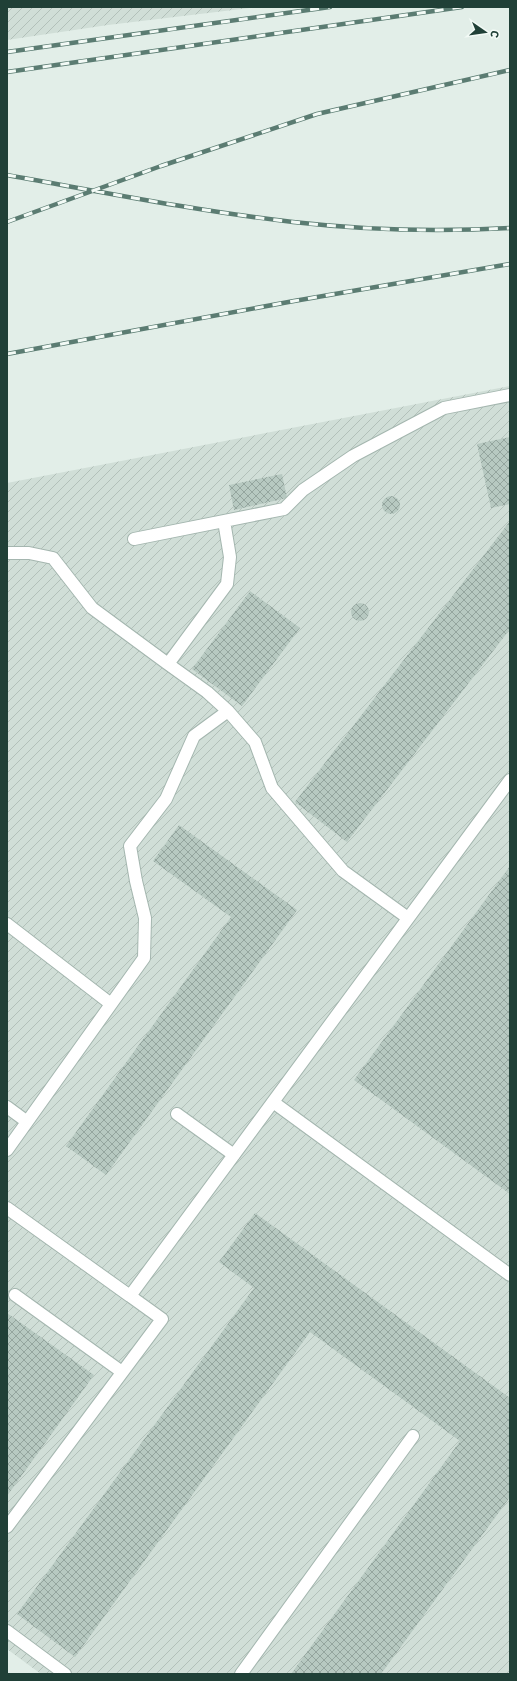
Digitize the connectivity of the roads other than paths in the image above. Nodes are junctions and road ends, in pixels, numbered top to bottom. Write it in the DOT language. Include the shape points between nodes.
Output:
graph roads {
  1 [pos="510,395"];
  2 [pos="224,521"];
  3 [pos="134,539"];
  4 [pos="7,553"];
  5 [pos="168,664"];
  6 [pos="228,711"];
  7 [pos="510,780"];
  8 [pos="408,918"];
  9 [pos="7,924"];
  10 [pos="111,1004"];
  11 [pos="273,1102"];
  12 [pos="7,1107"];
  13 [pos="177,1114"];
  14 [pos="26,1121"];
  15 [pos="7,1150"];
  16 [pos="234,1155"];
  17 [pos="7,1208"];
  18 [pos="510,1275"];
  19 [pos="15,1295"];
  20 [pos="130,1296"];
  21 [pos="122,1372"];
  22 [pos="413,1436"];
  23 [pos="7,1527"];
  24 [pos="7,1631"];
  25 [pos="65,1674"];
  26 [pos="241,1674"];
  1 -- 2 [label="lane" via="444,408 353,456 303,490 284,509"];
  2 -- 3 [label="lane"];
  2 -- 5 [label="lane" via="230,557 227,584"];
  4 -- 5 [label="lane" via="29,553 53,558 92,608"];
  5 -- 6 [label="lane" via="207,692"];
  6 -- 8 [label="lane" via="255,742 272,788 343,870"];
  6 -- 10 [label="lane" via="194,736 166,799 130,846 145,918 144,958"];
  7 -- 8 [label="lane"];
  8 -- 11 [label="lane"];
  9 -- 10 [label="lane"];
  10 -- 14 [label="lane"];
  11 -- 16 [label="lane"];
  11 -- 18 [label="lane"];
  12 -- 14 [label="lane"];
  13 -- 16 [label="lane"];
  14 -- 15 [label="lane"];
  16 -- 20 [label="lane"];
  17 -- 20 [label="lane"];
  19 -- 21 [label="lane"];
  20 -- 21 [label="lane" via="162,1319"];
  21 -- 23 [label="lane"];
  22 -- 26 [label="lane"];
  24 -- 25 [label="lane"];
}
